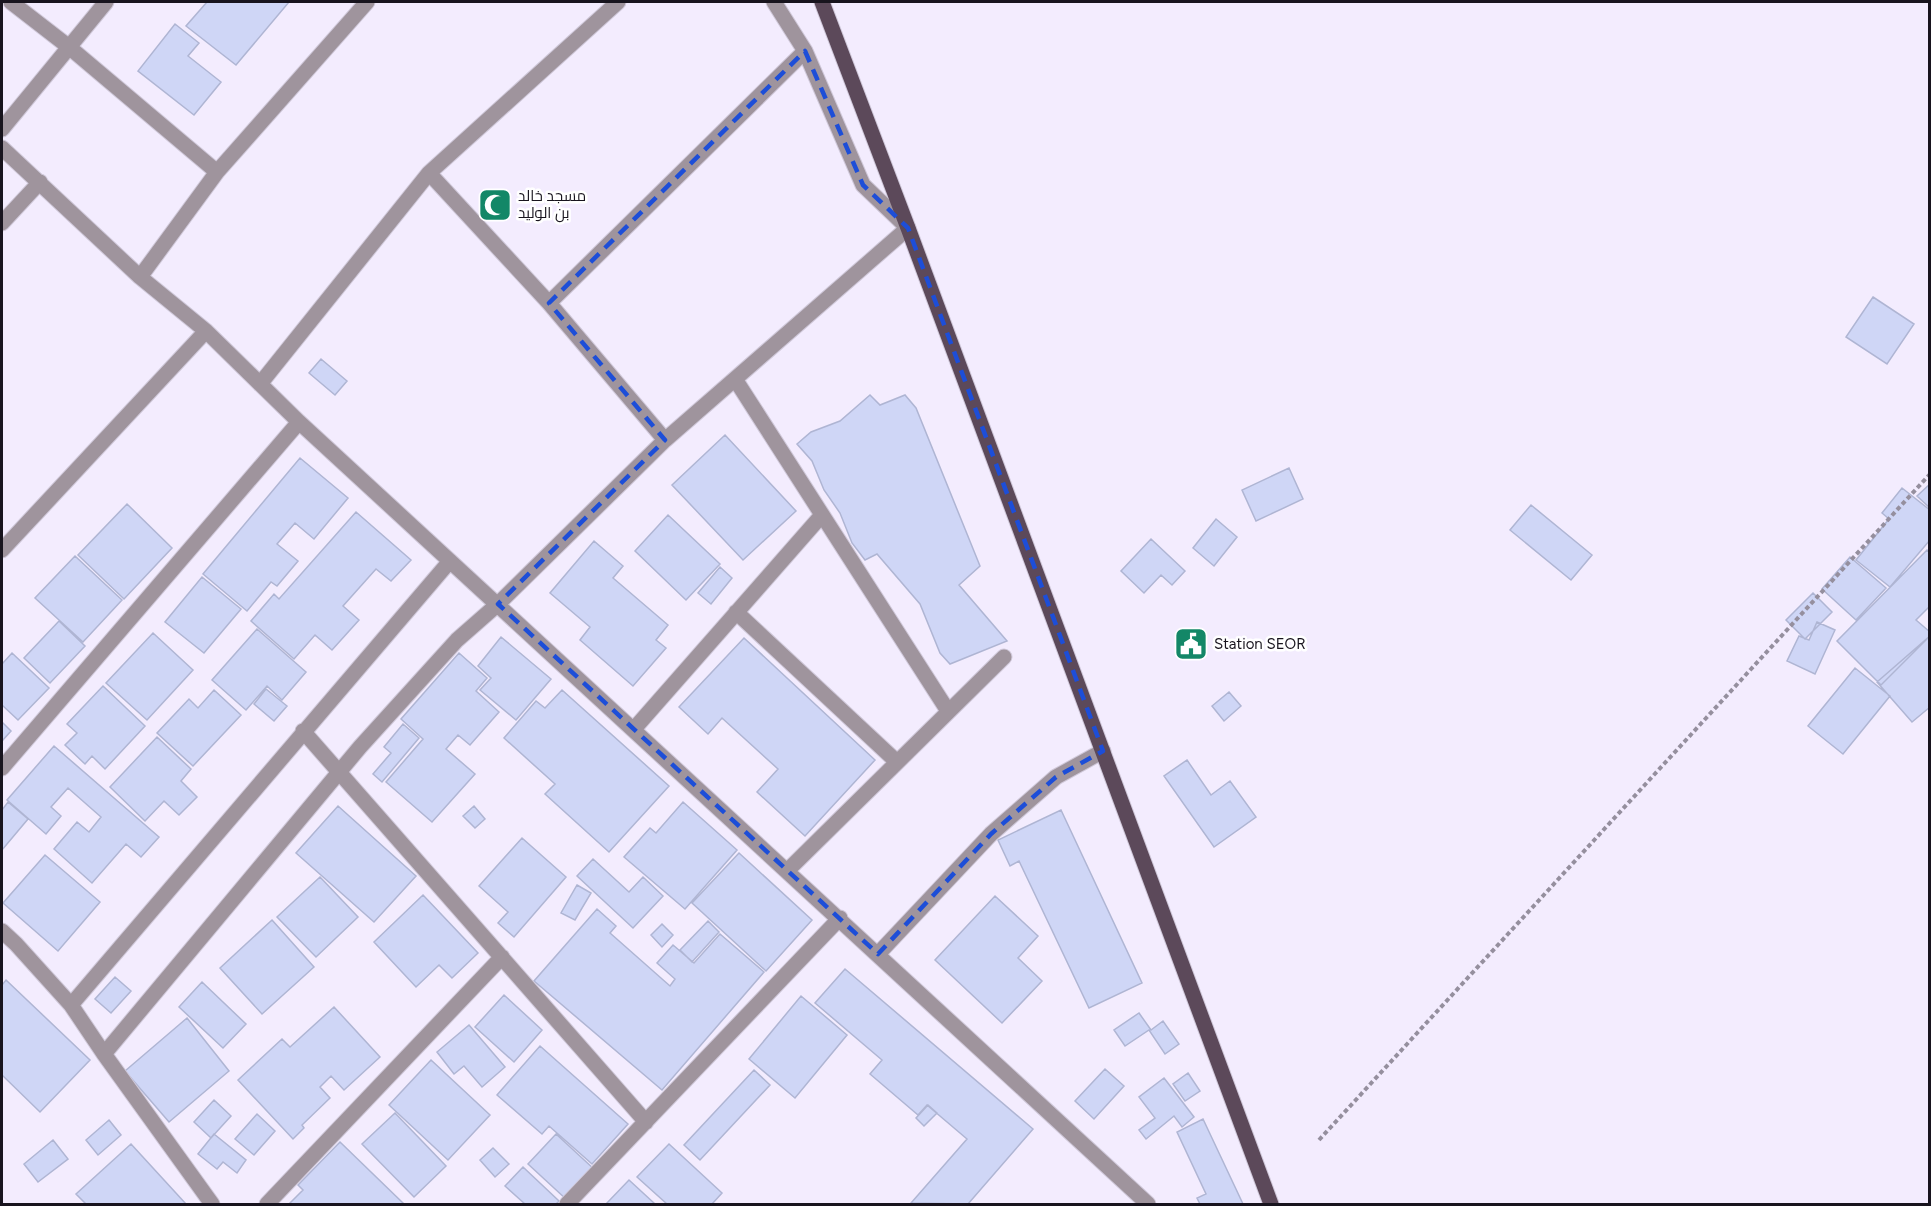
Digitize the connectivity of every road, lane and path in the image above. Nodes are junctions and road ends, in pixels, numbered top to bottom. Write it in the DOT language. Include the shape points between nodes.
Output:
graph roads {
  1 [pos="11,2"];
  2 [pos="106,2"];
  3 [pos="368,2"];
  4 [pos="618,2"];
  5 [pos="774,2"];
  6 [pos="822,2"];
  7 [pos="69,47"];
  8 [pos="805,51"];
  9 [pos="2,129"];
  10 [pos="2,148"];
  11 [pos="217,172"];
  12 [pos="429,173"];
  13 [pos="40,182"];
  14 [pos="2,223"];
  15 [pos="908,228"];
  16 [pos="140,277"];
  17 [pos="549,303"];
  18 [pos="206,331"];
  19 [pos="735,380"];
  20 [pos="260,384"];
  21 [pos="299,422"];
  22 [pos="665,440"];
  23 [pos="1929,474"];
  24 [pos="822,515"];
  25 [pos="2,550"];
  26 [pos="450,561"];
  27 [pos="498,604"];
  28 [pos="736,612"];
  29 [pos="1004,657"];
  30 [pos="948,711"];
  31 [pos="634,729"];
  32 [pos="303,731"];
  33 [pos="1103,751"];
  34 [pos="897,762"];
  35 [pos="2,768"];
  36 [pos="340,772"];
  37 [pos="788,870"];
  38 [pos="840,918"];
  39 [pos="2,931"];
  40 [pos="878,954"];
  41 [pos="502,957"];
  42 [pos="71,1005"];
  43 [pos="104,1054"];
  44 [pos="646,1122"];
  45 [pos="1319,1140"];
  46 [pos="212,1204"];
  47 [pos="267,1204"];
  48 [pos="567,1204"];
  49 [pos="1149,1204"];
  50 [pos="1271,1204"];
  1 -- 7 [label="street"];
  2 -- 7 [label="street"];
  3 -- 11 [label="street"];
  4 -- 12 [label="street"];
  5 -- 8 [label="street"];
  6 -- 15 [label="main road"];
  7 -- 9 [label="street"];
  7 -- 11 [label="street"];
  8 -- 15 [label="street" via="863,185"];
  8 -- 17 [label="street"];
  10 -- 13 [label="street"];
  11 -- 16 [label="street"];
  12 -- 17 [label="street"];
  12 -- 20 [label="street"];
  13 -- 14 [label="street"];
  13 -- 16 [label="street"];
  15 -- 19 [label="street"];
  15 -- 33 [label="main road"];
  16 -- 18 [label="street"];
  17 -- 22 [label="street"];
  18 -- 20 [label="street"];
  18 -- 25 [label="street"];
  19 -- 22 [label="street"];
  19 -- 24 [label="street"];
  20 -- 21 [label="street"];
  21 -- 26 [label="street"];
  21 -- 35 [label="street"];
  22 -- 27 [label="street"];
  23 -- 45 [label="path"];
  24 -- 28 [label="street"];
  24 -- 30 [label="street"];
  26 -- 27 [label="street"];
  26 -- 32 [label="street"];
  27 -- 31 [label="street"];
  27 -- 36 [label="street" via="457,640"];
  28 -- 31 [label="street"];
  28 -- 34 [label="street"];
  29 -- 30 [label="street"];
  30 -- 34 [label="street"];
  31 -- 37 [label="street"];
  32 -- 36 [label="street"];
  32 -- 42 [label="street"];
  33 -- 40 [label="street" via="1056,777 991,834"];
  33 -- 50 [label="main road"];
  34 -- 37 [label="street"];
  36 -- 41 [label="street"];
  36 -- 43 [label="street"];
  37 -- 38 [label="street"];
  38 -- 40 [label="street"];
  38 -- 44 [label="street"];
  39 -- 42 [label="street"];
  40 -- 49 [label="street"];
  41 -- 44 [label="street"];
  41 -- 47 [label="street"];
  42 -- 43 [label="street"];
  43 -- 46 [label="street"];
  44 -- 48 [label="street"];
}
